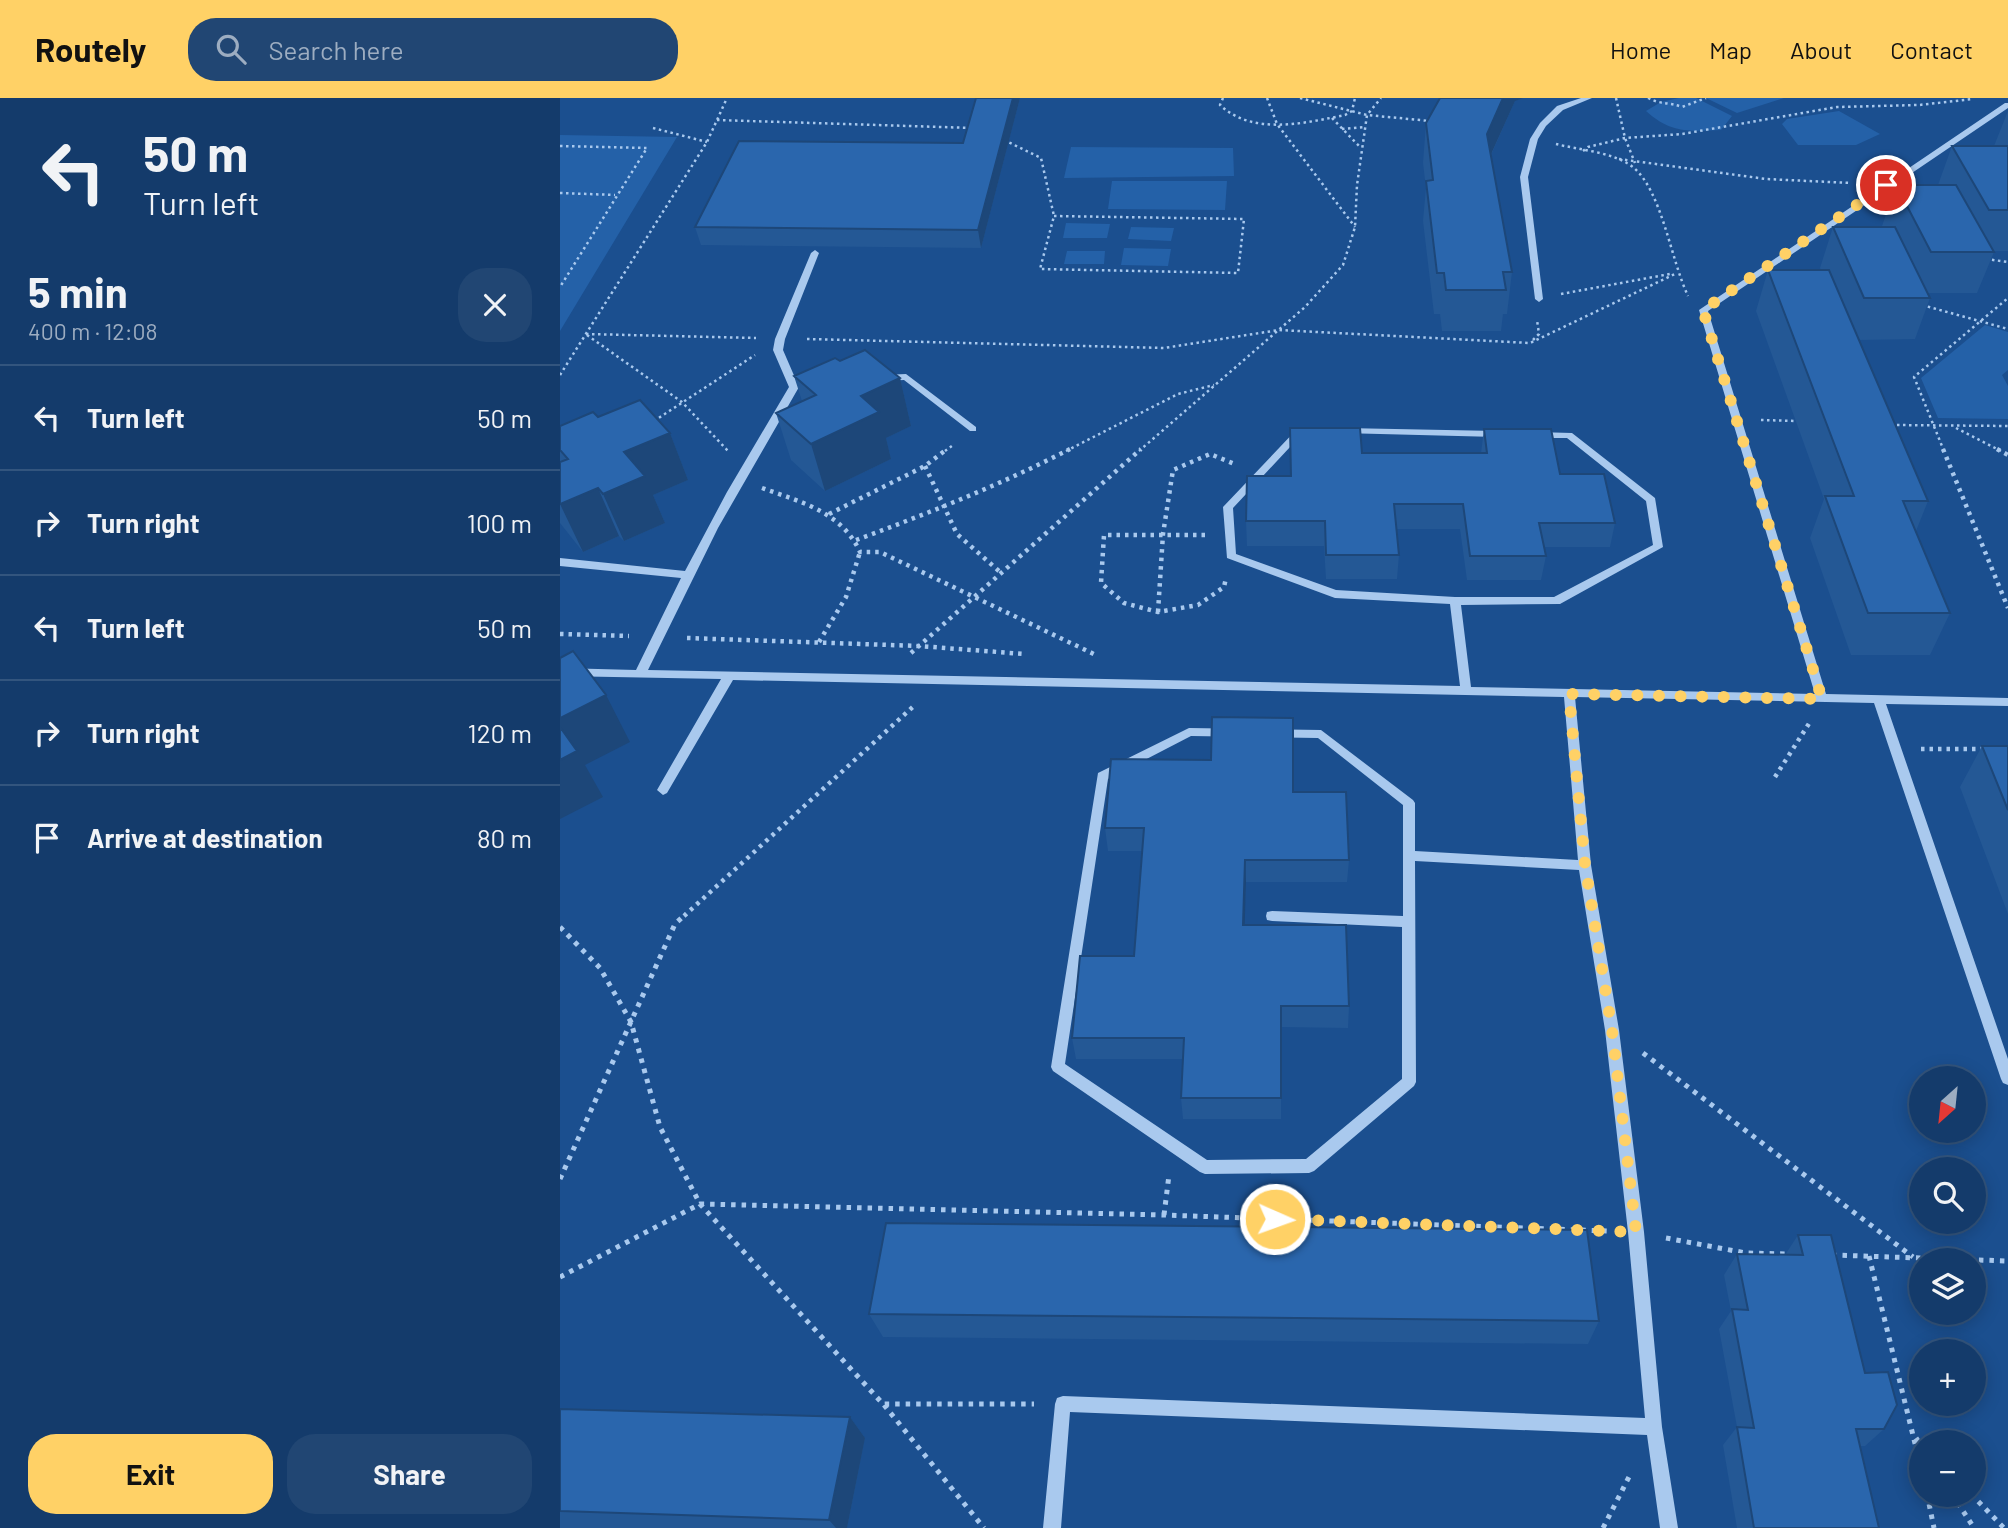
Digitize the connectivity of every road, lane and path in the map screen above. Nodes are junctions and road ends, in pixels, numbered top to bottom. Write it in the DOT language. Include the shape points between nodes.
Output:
graph roads {
  1 [pos="727,98"];
  2 [pos="1223,98"];
  3 [pos="1267,98"];
  4 [pos="1300,98"];
  5 [pos="1355,98"];
  6 [pos="1381,98"];
  7 [pos="1588,98"];
  8 [pos="1616,98"];
  9 [pos="1648,98"];
  10 [pos="1706,98"];
  11 [pos="1924,98"];
  12 [pos="1975,99"];
  13 [pos="1926,104"];
  14 [pos="2008,105"];
  15 [pos="1352,111"];
  16 [pos="1367,115"];
  17 [pos="1331,118"];
  18 [pos="717,120"];
  19 [pos="1440,122"];
  20 [pos="1277,124"];
  21 [pos="1364,127"];
  22 [pos="653,128"];
  23 [pos="978,128"];
  24 [pos="1342,129"];
  25 [pos="1625,138"];
  26 [pos="1003,140"];
  27 [pos="707,142"];
  28 [pos="560,146"];
  29 [pos="1361,147"];
  30 [pos="1610,157"];
  31 [pos="1635,161"];
  32 [pos="1633,167"];
  33 [pos="1886,185"];
  34 [pos="560,193"];
  35 [pos="616,195"];
  36 [pos="1054,216"];
  37 [pos="1355,227"];
  38 [pos="816,253"];
  39 [pos="1983,259"];
  40 [pos="2008,262"];
  41 [pos="1677,272"];
  42 [pos="560,286"];
  43 [pos="1686,292"];
  44 [pos="2008,298"];
  45 [pos="1539,299"];
  46 [pos="1919,304"];
  47 [pos="1981,322"];
  48 [pos="1279,330"];
  49 [pos="2008,330"];
  50 [pos="586,334"];
  51 [pos="780,339"];
  52 [pos="560,375"];
  53 [pos="865,380"];
  54 [pos="1216,384"];
  55 [pos="682,402"];
  56 [pos="649,424"];
  57 [pos="1886,425"];
  58 [pos="1934,426"];
  59 [pos="1953,426"];
  60 [pos="2008,426"];
  61 [pos="973,429"];
  62 [pos="1315,430"];
  63 [pos="1328,431"];
  64 [pos="1516,435"];
  65 [pos="1529,435"];
  66 [pos="2008,455"];
  67 [pos="925,466"];
  68 [pos="743,467"];
  69 [pos="1260,474"];
  70 [pos="944,508"];
  71 [pos="829,514"];
  72 [pos="1163,534"];
  73 [pos="1230,536"];
  74 [pos="856,540"];
  75 [pos="860,552"];
  76 [pos="1231,556"];
  77 [pos="560,562"];
  78 [pos="999,572"];
  79 [pos="687,575"];
  80 [pos="971,597"];
  81 [pos="1454,601"];
  82 [pos="2008,608"];
  83 [pos="1158,612"];
  84 [pos="560,634"];
  85 [pos="657,637"];
  86 [pos="819,642"];
  87 [pos="919,646"];
  88 [pos="1032,654"];
  89 [pos="1084,655"];
  90 [pos="1098,656"];
  91 [pos="1112,656"];
  92 [pos="560,672"];
  93 [pos="640,674"];
  94 [pos="730,676"];
  95 [pos="886,679"];
  96 [pos="943,680"];
  97 [pos="1466,691"];
  98 [pos="1569,694"];
  99 [pos="1822,699"];
  100 [pos="1879,700"];
  101 [pos="2008,702"];
  102 [pos="1896,749"];
  103 [pos="1996,749"];
  104 [pos="1775,777"];
  105 [pos="663,790"];
  106 [pos="1409,856"];
  107 [pos="1585,865"];
  108 [pos="1272,916"];
  109 [pos="1409,922"];
  110 [pos="560,928"];
  111 [pos="631,1023"];
  112 [pos="1612,1030"];
  113 [pos="2008,1079"];
  114 [pos="1171,1144"];
  115 [pos="560,1180"];
  116 [pos="700,1204"];
  117 [pos="1164,1216"];
  118 [pos="1636,1232"];
  119 [pos="1800,1254"];
  120 [pos="1909,1254"];
  121 [pos="1828,1255"];
  122 [pos="1869,1256"];
  123 [pos="1909,1258"];
  124 [pos="1986,1260"];
  125 [pos="2008,1261"];
  126 [pos="560,1277"];
  127 [pos="883,1404"];
  128 [pos="1063,1404"];
  129 [pos="1654,1427"];
  130 [pos="1912,1430"];
  131 [pos="1930,1507"];
  132 [pos="1960,1507"];
  133 [pos="1984,1507"];
  134 [pos="984,1528"];
  135 [pos="1052,1528"];
  136 [pos="1602,1528"];
  137 [pos="1669,1528"];
  138 [pos="1934,1528"];
  139 [pos="1974,1528"];
  140 [pos="2004,1528"];
  1 -- 18 [label="path"];
  2 -- 20 [label="path" via="1220,105 1233,117"];
  3 -- 20 [label="path"];
  4 -- 15 [label="path"];
  5 -- 15 [label="path"];
  6 -- 16 [label="path"];
  7 -- 45 [label="lane" via="1560,108 1544,125 1534,139 1524,177"];
  8 -- 25 [label="path"];
  9 -- 10 [label="path" via="1682,107"];
  11 -- 13 [label="path"];
  12 -- 13 [label="path"];
  13 -- 25 [label="path" via="1837,107 1682,134"];
  14 -- 33 [label="lane"];
  15 -- 16 [label="path"];
  15 -- 17 [label="path"];
  16 -- 19 [label="path"];
  16 -- 21 [label="path"];
  17 -- 20 [label="path"];
  17 -- 24 [label="path"];
  18 -- 23 [label="path"];
  18 -- 27 [label="path"];
  20 -- 37 [label="path"];
  21 -- 24 [label="path"];
  21 -- 29 [label="path"];
  22 -- 27 [label="path"];
  24 -- 29 [label="path"];
  25 -- 30 [label="path" via="1583,151"];
  25 -- 31 [label="path"];
  26 -- 36 [label="path" via="1041,158"];
  27 -- 50 [label="path"];
  28 -- 35 [label="path" via="647,148"];
  29 -- 37 [label="path"];
  30 -- 31 [label="path"];
  30 -- 32 [label="path"];
  31 -- 32 [label="path"];
  31 -- 33 [label="path" via="1766,179"];
  32 -- 41 [label="path" via="1653,192"];
  33 -- 99 [label="lane" via="1703,310"];
  34 -- 35 [label="path"];
  35 -- 42 [label="path"];
  36 -- 36 [label="path" via="1040,269 1238,273 1244,219"];
  37 -- 48 [label="path" via="1343,265"];
  38 -- 51 [label="lane"];
  39 -- 40 [label="path"];
  41 -- 43 [label="path"];
  41 -- 45 [label="path"];
  41 -- 48 [label="path" via="1530,343"];
  44 -- 47 [label="path"];
  46 -- 47 [label="path"];
  47 -- 49 [label="path"];
  47 -- 58 [label="path" via="1914,377"];
  48 -- 51 [label="path" via="1164,348"];
  48 -- 54 [label="path"];
  50 -- 51 [label="path"];
  50 -- 52 [label="path"];
  50 -- 55 [label="path"];
  51 -- 55 [label="path"];
  51 -- 68 [label="lane" via="779,350 799,386"];
  53 -- 61 [label="lane" via="906,377"];
  54 -- 70 [label="path" via="1178,394 1020,475"];
  54 -- 78 [label="path"];
  55 -- 56 [label="path"];
  55 -- 68 [label="path"];
  57 -- 58 [label="path"];
  58 -- 59 [label="path"];
  58 -- 82 [label="path"];
  59 -- 60 [label="path"];
  59 -- 66 [label="path"];
  61 -- 67 [label="path"];
  62 -- 69 [label="lane" via="1301,430"];
  63 -- 64 [label="lane"];
  65 -- 81 [label="lane" via="1569,435 1651,500 1658,547 1556,601"];
  67 -- 70 [label="path"];
  67 -- 71 [label="path"];
  68 -- 71 [label="path" via="758,486"];
  68 -- 79 [label="lane"];
  69 -- 72 [label="path" via="1210,454 1173,470"];
  69 -- 73 [label="lane" via="1228,507"];
  70 -- 74 [label="path"];
  70 -- 78 [label="path" via="957,534"];
  71 -- 74 [label="path"];
  72 -- 73 [label="path"];
  72 -- 83 [label="path"];
  72 -- 83 [label="path" via="1104,535 1101,583 1124,603"];
  73 -- 76 [label="lane"];
  74 -- 75 [label="path"];
  75 -- 80 [label="path" via="880,552"];
  75 -- 86 [label="path" via="846,597"];
  76 -- 81 [label="lane" via="1335,594"];
  76 -- 83 [label="path" via="1224,587 1199,606"];
  77 -- 79 [label="lane"];
  78 -- 80 [label="path"];
  79 -- 85 [label="lane"];
  80 -- 87 [label="path"];
  80 -- 90 [label="path"];
  81 -- 97 [label="lane"];
  84 -- 85 [label="path"];
  85 -- 86 [label="path"];
  85 -- 93 [label="lane"];
  86 -- 87 [label="path"];
  87 -- 88 [label="path"];
  87 -- 95 [label="path"];
  89 -- 90 [label="path"];
  90 -- 91 [label="path"];
  92 -- 93 [label="lane"];
  93 -- 94 [label="lane"];
  94 -- 95 [label="lane"];
  94 -- 105 [label="lane"];
  95 -- 96 [label="lane"];
  96 -- 97 [label="lane"];
  96 -- 111 [label="path" via="675,924"];
  97 -- 98 [label="lane"];
  98 -- 99 [label="lane"];
  98 -- 107 [label="lane"];
  99 -- 100 [label="lane"];
  99 -- 104 [label="path"];
  100 -- 101 [label="lane"];
  100 -- 102 [label="lane"];
  102 -- 103 [label="path"];
  102 -- 113 [label="lane"];
  106 -- 107 [label="lane"];
  106 -- 109 [label="lane"];
  106 -- 114 [label="lane" via="1409,803 1321,734 1189,732 1102,776 1058,1067"];
  107 -- 112 [label="lane"];
  108 -- 109 [label="lane"];
  109 -- 114 [label="lane" via="1409,1082 1309,1166 1205,1167"];
  110 -- 111 [label="path" via="600,968"];
  111 -- 115 [label="path"];
  111 -- 116 [label="path" via="660,1127"];
  112 -- 118 [label="lane"];
  112 -- 120 [label="path"];
  114 -- 117 [label="path"];
  116 -- 117 [label="path"];
  116 -- 126 [label="path"];
  116 -- 127 [label="path"];
  117 -- 118 [label="path"];
  118 -- 119 [label="path" via="1746,1253"];
  118 -- 129 [label="lane"];
  121 -- 122 [label="path"];
  122 -- 123 [label="path"];
  122 -- 130 [label="path"];
  124 -- 125 [label="path"];
  127 -- 128 [label="path"];
  127 -- 134 [label="path"];
  128 -- 129 [label="lane"];
  128 -- 135 [label="lane"];
  129 -- 136 [label="path"];
  129 -- 137 [label="lane"];
  131 -- 138 [label="path"];
  132 -- 139 [label="path"];
  133 -- 140 [label="path"];
}
